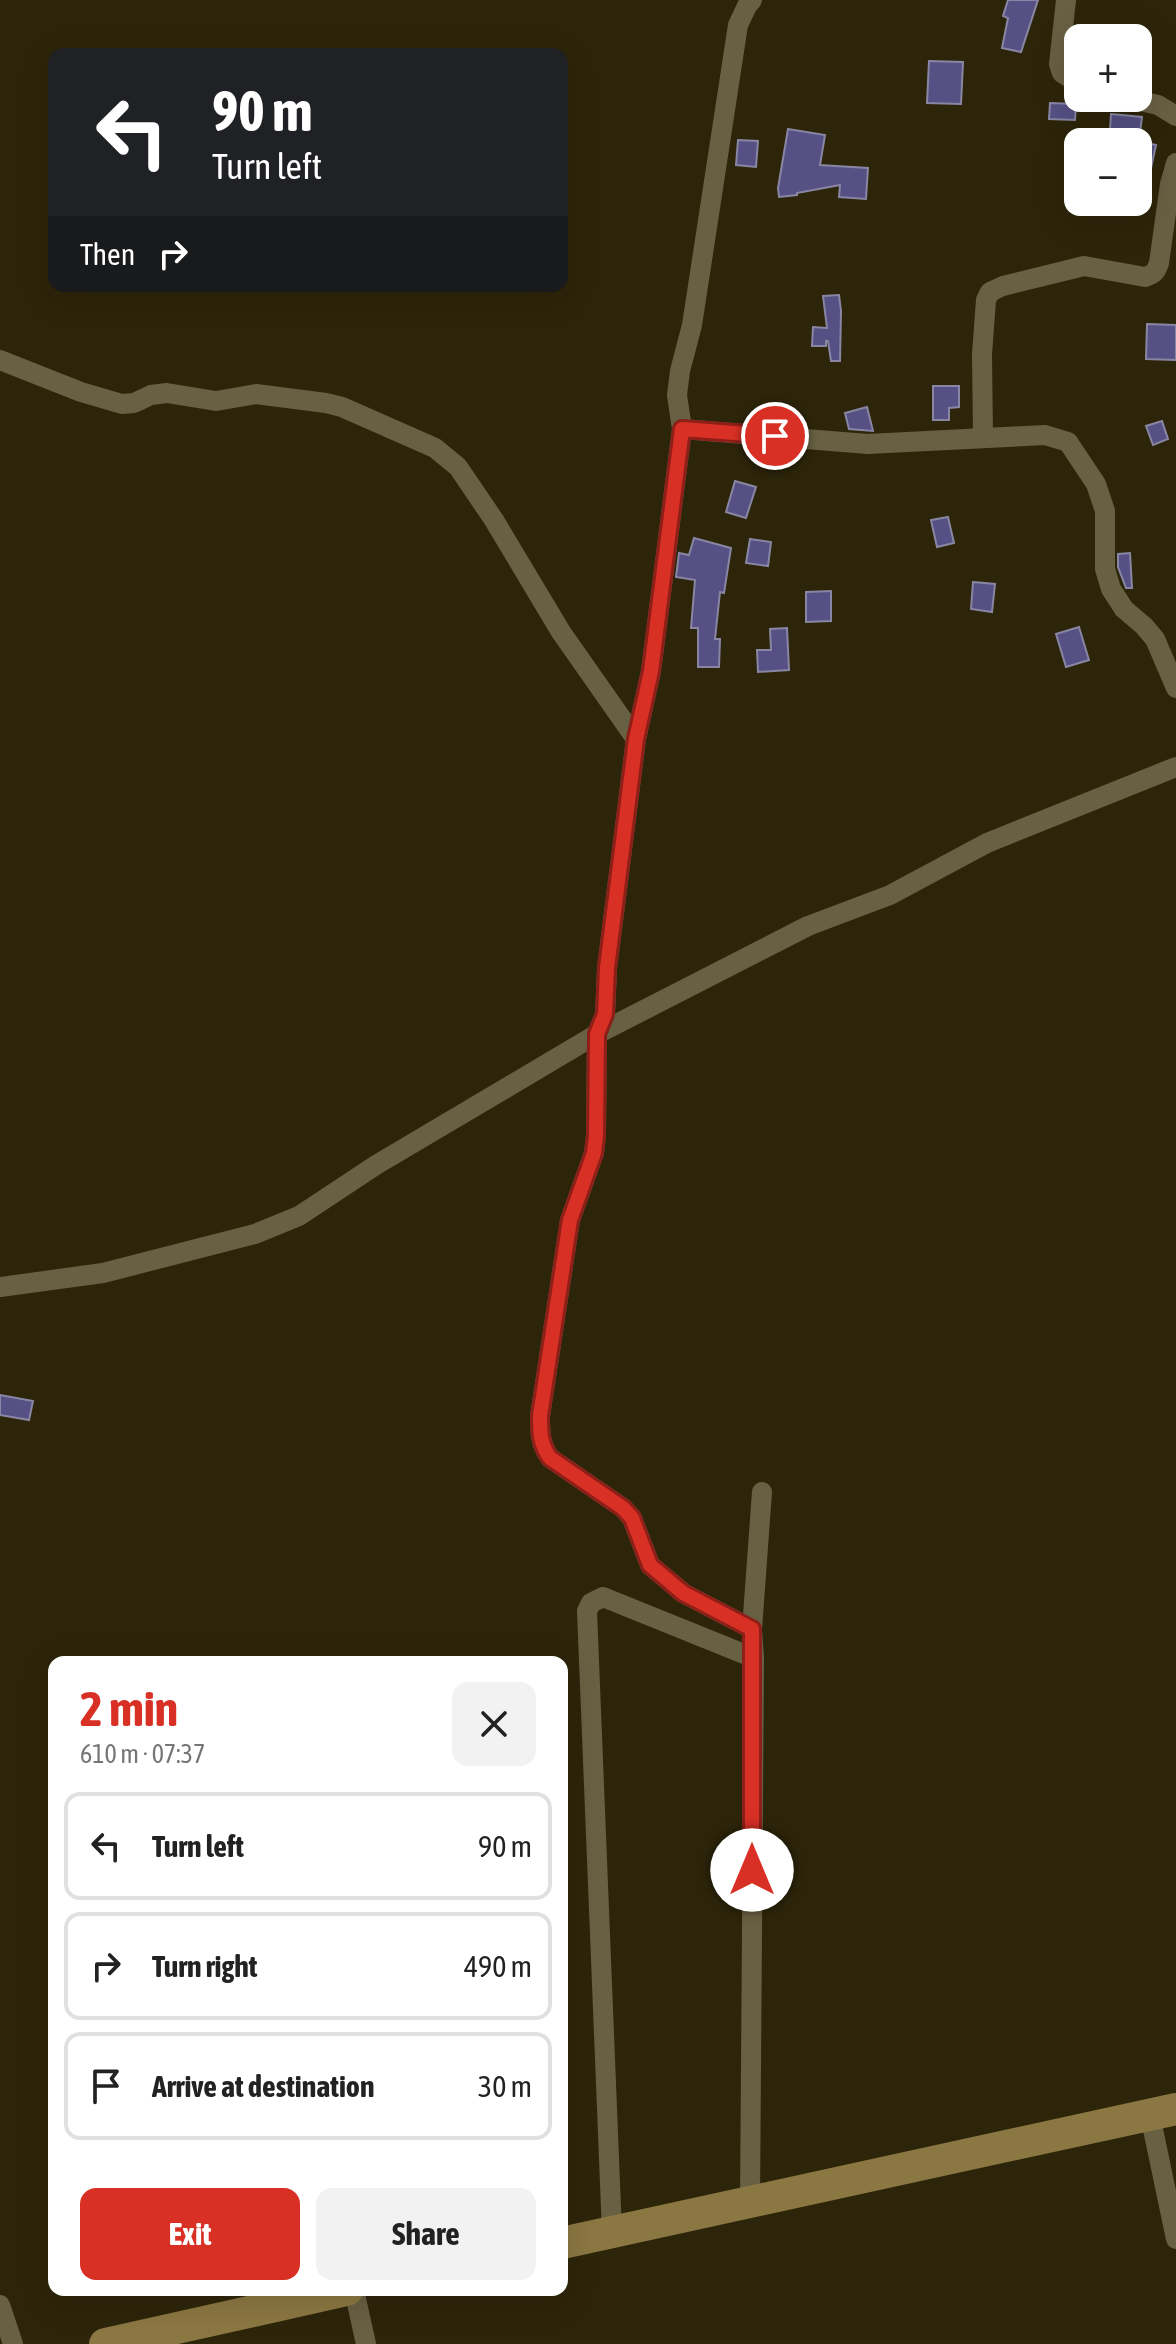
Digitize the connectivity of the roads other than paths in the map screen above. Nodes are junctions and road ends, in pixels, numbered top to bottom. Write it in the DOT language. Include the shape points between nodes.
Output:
graph roads {
  1 [pos="752,0"];
  2 [pos="1066,0"];
  3 [pos="1064,74"];
  4 [pos="1152,104"];
  5 [pos="1176,116"];
  6 [pos="1176,163"];
  7 [pos="0,360"];
  8 [pos="682,429"];
  9 [pos="983,437"];
  10 [pos="1176,688"];
  11 [pos="636,739"];
  12 [pos="1176,767"];
  13 [pos="597,1034"];
  14 [pos="0,1287"];
  15 [pos="762,1492"];
  16 [pos="752,1629"];
  17 [pos="754,1658"];
  18 [pos="1163,2112"];
  19 [pos="750,2203"];
  20 [pos="612,2233"];
  21 [pos="1176,2239"];
  22 [pos="568,2242"];
  23 [pos="320,2296"];
  24 [pos="355,2296"];
  25 [pos="0,2305"];
  26 [pos="13,2344"];
  27 [pos="105,2344"];
  28 [pos="366,2344"];
  1 -- 8 [label="street" via="738,25 692,325 680,371"];
  2 -- 3 [label="street" via="1059,64"];
  4 -- 5 [label="street"];
  6 -- 9 [label="street" via="1157,271 1145,277 1084,266 990,292 982,354"];
  7 -- 11 [label="street" via="122,404 167,393 216,401 256,394 326,403 435,448 458,467 561,632"];
  8 -- 9 [label="street" via="868,444"];
  8 -- 11 [label="street" via="651,671"];
  9 -- 10 [label="street" via="1045,435 1068,442 1096,484 1105,511 1105,569 1111,589 1155,639"];
  11 -- 13 [label="street" via="605,1014"];
  12 -- 13 [label="street" via="987,843 890,895 808,926"];
  13 -- 14 [label="street" via="299,1216 255,1234 103,1273"];
  13 -- 16 [label="street" via="594,1153 570,1220 540,1437 550,1458 632,1518 650,1565 683,1593"];
  15 -- 16 [label="street"];
  16 -- 17 [label="street"];
  17 -- 19 [label="street"];
  17 -- 20 [label="street" via="603,1597 587,1611"];
  18 -- 19 [label="main road"];
  18 -- 21 [label="street"];
  19 -- 20 [label="main road"];
  20 -- 22 [label="main road"];
  23 -- 27 [label="main road"];
  24 -- 28 [label="street"];
  25 -- 26 [label="street"];
}
